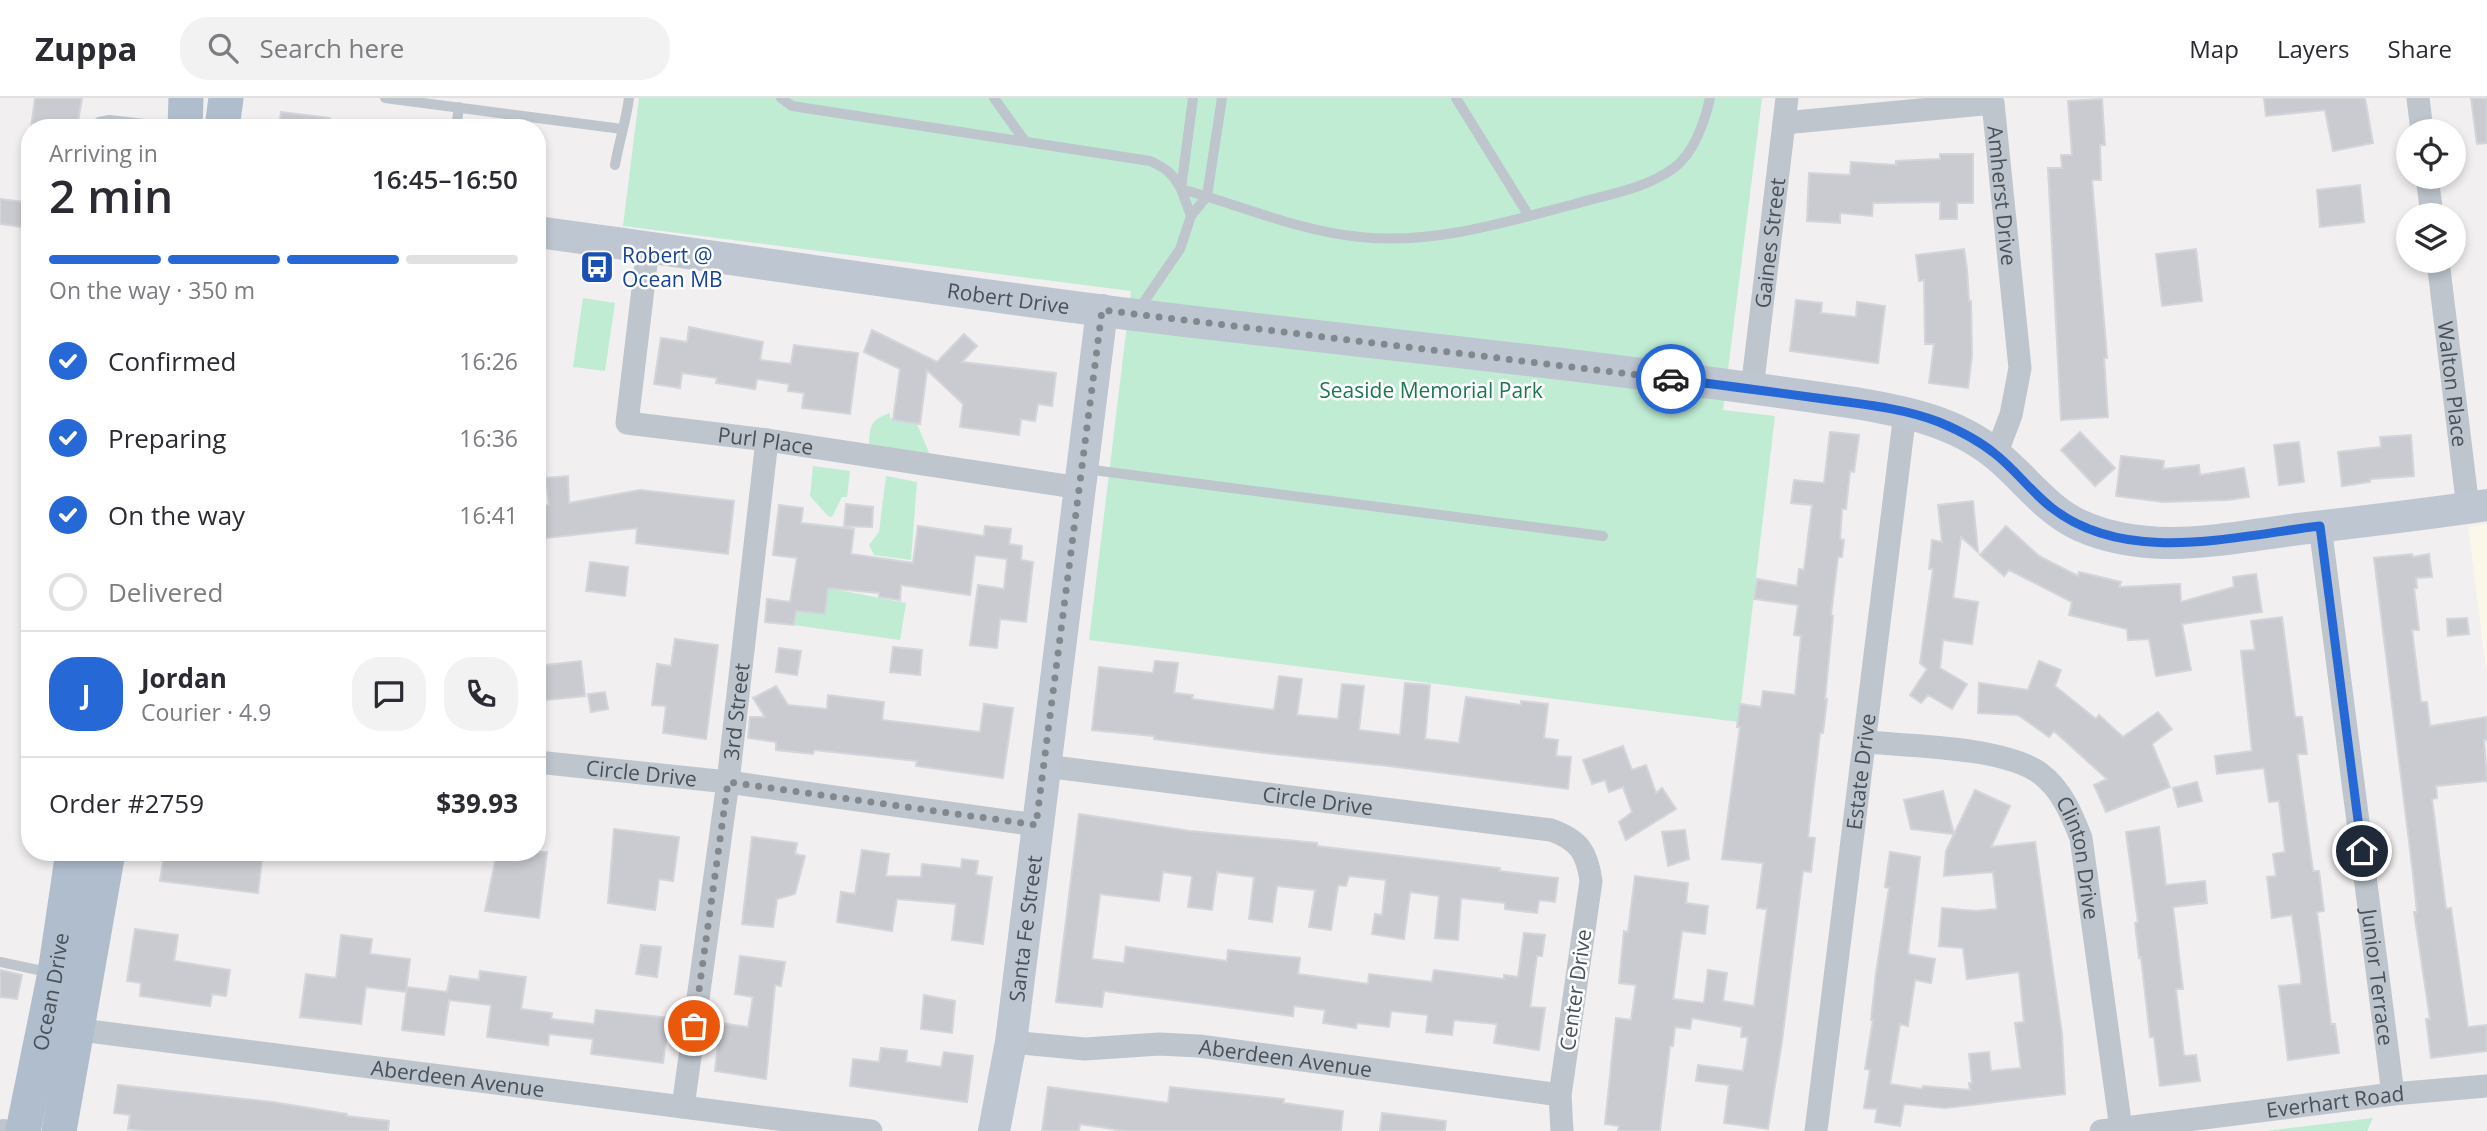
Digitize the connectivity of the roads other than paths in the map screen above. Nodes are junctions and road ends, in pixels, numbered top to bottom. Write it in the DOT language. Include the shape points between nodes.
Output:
graph roads {
  1 [pos="187,98"];
  2 [pos="226,98"];
  3 [pos="385,98"];
  4 [pos="629,98"];
  5 [pos="781,98"];
  6 [pos="994,98"];
  7 [pos="1193,98"];
  8 [pos="1222,98"];
  9 [pos="1456,98"];
  10 [pos="1710,98"];
  11 [pos="1787,98"];
  12 [pos="2418,98"];
  13 [pos="442,102"];
  14 [pos="459,107"];
  15 [pos="185,119"];
  16 [pos="223,119"];
  17 [pos="457,119"];
  18 [pos="2421,119"];
  19 [pos="1784,123"];
  20 [pos="622,129"];
  21 [pos="1024,140"];
  22 [pos="615,165"];
  23 [pos="1181,189"];
  24 [pos="1207,196"];
  25 [pos="1191,216"];
  26 [pos="1529,216"];
  27 [pos="546,233"];
  28 [pos="648,247"];
  29 [pos="2440,273"];
  30 [pos="1102,310"];
  31 [pos="1136,314"];
  32 [pos="1752,388"];
  33 [pos="1905,412"];
  34 [pos="767,440"];
  35 [pos="1996,454"];
  36 [pos="1081,478"];
  37 [pos="2477,507"];
  38 [pos="2320,526"];
  39 [pos="1603,536"];
  40 [pos="1866,742"];
  41 [pos="546,763"];
  42 [pos="1045,766"];
  43 [pos="728,782"];
  44 [pos="1036,825"];
  45 [pos="1583,850"];
  46 [pos="72,861"];
  47 [pos="106,861"];
  48 [pos="0,962"];
  49 [pos="55,973"];
  50 [pos="61,1028"];
  51 [pos="1011,1042"];
  52 [pos="2487,1086"];
  53 [pos="2393,1094"];
  54 [pos="1560,1095"];
  55 [pos="683,1107"];
  56 [pos="10,1127"];
  57 [pos="2111,1130"];
  58 [pos="59,1131"];
  59 [pos="871,1131"];
  60 [pos="994,1131"];
  61 [pos="1562,1131"];
  62 [pos="1816,1131"];
  1 -- 15 [label="main road"];
  2 -- 16 [label="main road"];
  3 -- 13 [label="lane"];
  4 -- 20 [label="lane"];
  5 -- 21 [label="lane" via="792,106"];
  6 -- 21 [label="lane"];
  7 -- 23 [label="lane"];
  8 -- 24 [label="lane"];
  9 -- 26 [label="lane"];
  10 -- 26 [label="lane" via="1692,146 1676,166 1647,184"];
  11 -- 19 [label="street, Gaines Street"];
  12 -- 18 [label="street"];
  13 -- 14 [label="lane"];
  14 -- 17 [label="lane"];
  14 -- 20 [label="lane"];
  19 -- 32 [label="street, Gaines Street"];
  19 -- 35 [label="street, Amherst Drive" via="1993,103 2020,368 2011,415"];
  20 -- 22 [label="lane"];
  21 -- 23 [label="lane" via="1150,161 1174,175"];
  23 -- 24 [label="lane"];
  23 -- 25 [label="lane"];
  24 -- 25 [label="lane"];
  24 -- 26 [label="lane" via="1316,230 1361,237 1426,237"];
  25 -- 31 [label="lane" via="1180,249"];
  27 -- 28 [label="street, Robert Drive"];
  28 -- 30 [label="street, Robert Drive"];
  28 -- 34 [label="street, Purl Place" via="627,423"];
  29 -- 37 [label="street, Walton Place"];
  30 -- 31 [label="street, Robert Drive"];
  30 -- 36 [label="street, Santa Fe Street"];
  31 -- 32 [label="street, Robert Drive"];
  32 -- 33 [label="street, Robert Drive"];
  33 -- 35 [label="street, Robert Drive" via="1938,422"];
  33 -- 40 [label="street, Estate Drive"];
  34 -- 36 [label="street, Purl Place"];
  34 -- 43 [label="street, 3rd Street"];
  35 -- 38 [label="street, Robert Drive" via="2052,508 2100,534 2127,541 2184,542"];
  36 -- 39 [label="lane"];
  36 -- 42 [label="street, Santa Fe Street"];
  37 -- 38 [label="street, Robert Drive"];
  38 -- 53 [label="street, Junior Terrace"];
  40 -- 57 [label="street, Clinton Drive" via="1999,755 2021,762 2042,775 2072,814 2081,838"];
  40 -- 62 [label="street, Estate Drive"];
  41 -- 43 [label="street, Circle Drive"];
  42 -- 44 [label="street, Santa Fe Street"];
  42 -- 45 [label="street, Circle Drive" via="1551,831 1568,836"];
  43 -- 44 [label="street, Circle Drive"];
  43 -- 55 [label="street, 3rd Street"];
  44 -- 51 [label="street, Santa Fe Street"];
  45 -- 54 [label="street, Center Drive" via="1591,881"];
  46 -- 49 [label="main road, Ocean Drive"];
  47 -- 50 [label="main road, Ocean Drive"];
  48 -- 49 [label="lane"];
  49 -- 50 [label="main road, Ocean Drive"];
  50 -- 55 [label="street, Aberdeen Avenue"];
  50 -- 56 [label="main road, Ocean Drive"];
  50 -- 58 [label="main road, Ocean Drive"];
  51 -- 54 [label="street, Aberdeen Avenue" via="1085,1049 1199,1046"];
  51 -- 60 [label="street, Santa Fe Street"];
  52 -- 53 [label="street, Everhart Road"];
  53 -- 57 [label="street, Everhart Road"];
  54 -- 61 [label="street, Center Drive"];
  55 -- 59 [label="street, Aberdeen Avenue"];
}
